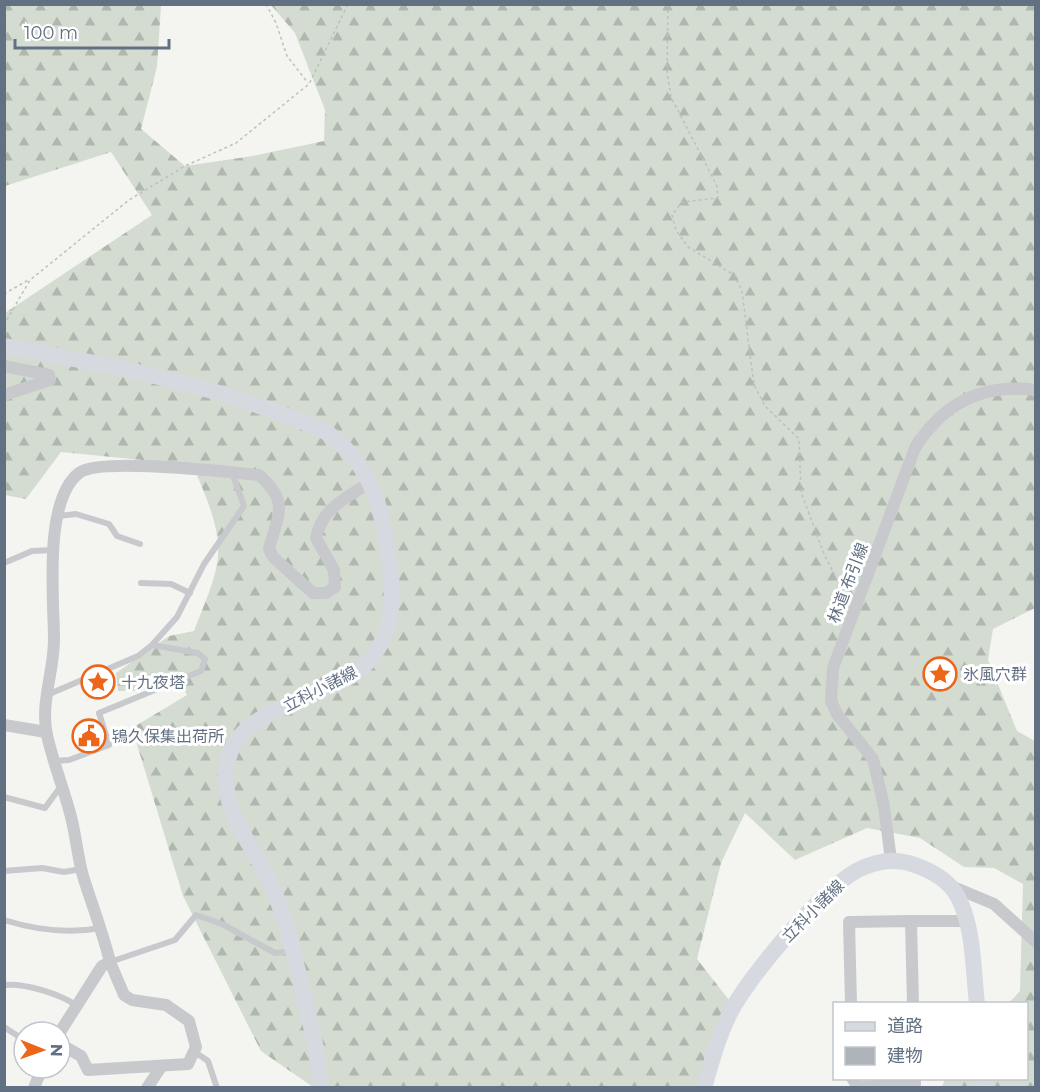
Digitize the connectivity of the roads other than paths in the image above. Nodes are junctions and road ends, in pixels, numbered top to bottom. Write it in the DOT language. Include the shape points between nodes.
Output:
graph roads {
  1 [pos="4,346"];
  2 [pos="4,366"];
  3 [pos="1035,390"];
  4 [pos="4,395"];
  5 [pos="232,473"];
  6 [pos="369,483"];
  7 [pos="59,516"];
  8 [pos="140,544"];
  9 [pos="53,550"];
  10 [pos="4,563"];
  11 [pos="141,583"];
  12 [pos="190,593"];
  13 [pos="152,645"];
  14 [pos="46,696"];
  15 [pos="4,725"];
  16 [pos="46,732"];
  17 [pos="54,761"];
  18 [pos="61,786"];
  19 [pos="4,796"];
  20 [pos="891,860"];
  21 [pos="82,869"];
  22 [pos="4,871"];
  23 [pos="951,886"];
  24 [pos="4,920"];
  25 [pos="911,921"];
  26 [pos="966,921"];
  27 [pos="102,928"];
  28 [pos="1035,942"];
  29 [pos="294,951"];
  30 [pos="110,963"];
  31 [pos="4,985"];
  32 [pos="851,1002"];
  33 [pos="913,1002"];
  34 [pos="977,1002"];
  35 [pos="77,1006"];
  36 [pos="68,1020"];
  37 [pos="72,1051"];
  38 [pos="195,1052"];
  39 [pos="161,1067"];
  40 [pos="853,1080"];
  41 [pos="915,1080"];
  42 [pos="891,1087"];
  43 [pos="147,1088"];
  44 [pos="217,1088"];
  45 [pos="319,1088"];
  46 [pos="704,1088"];
  1 -- 6 [label="main road, 立科小諸線" via="177,382 312,424 340,443"];
  2 -- 4 [label="street" via="49,375 50,380"];
  3 -- 20 [label="street, 林道 布引線" via="999,388 957,402 927,429 915,448 833,668 831,701 873,759"];
  5 -- 6 [label="street" via="259,475 275,489 280,507 269,549 313,593 326,593 335,587 334,570 316,538 319,523 333,507"];
  5 -- 7 [label="street" via="122,464 95,467 80,472 69,485"];
  5 -- 12 [label="lane" via="244,506 204,564"];
  6 -- 29 [label="main road, 立科小諸線" via="380,504 391,571 389,627 382,646 356,674 250,726 239,737 226,767 229,801 270,882 288,924"];
  7 -- 8 [label="lane" via="76,514 109,524 117,536"];
  7 -- 9 [label="street"];
  9 -- 10 [label="lane" via="32,550"];
  9 -- 14 [label="street" via="54,641"];
  11 -- 12 [label="lane" via="171,584"];
  12 -- 13 [label="lane" via="177,617"];
  13 -- 14 [label="lane" via="138,656"];
  13 -- 17 [label="lane" via="198,653 205,659 204,666 201,671 99,713 109,745 69,760"];
  14 -- 16 [label="street"];
  15 -- 16 [label="street"];
  16 -- 17 [label="street"];
  17 -- 18 [label="street"];
  18 -- 19 [label="lane" via="45,808"];
  18 -- 21 [label="street"];
  20 -- 23 [label="main road" via="931,871"];
  20 -- 46 [label="main road, 立科小諸線" via="872,864 844,879 771,954 730,1013"];
  21 -- 22 [label="lane"];
  21 -- 27 [label="street"];
  23 -- 26 [label="main road"];
  23 -- 28 [label="street" via="994,904"];
  24 -- 27 [label="lane" via="53,930 83,932"];
  25 -- 26 [label="street"];
  25 -- 32 [label="street" via="849,922"];
  25 -- 33 [label="street"];
  26 -- 34 [label="main road"];
  27 -- 30 [label="street"];
  29 -- 30 [label="lane" via="275,953 222,924 196,915 175,940"];
  29 -- 45 [label="main road, 立科小諸線" via="315,1044"];
  30 -- 35 [label="street" via="102,966"];
  30 -- 38 [label="street" via="124,995 132,1000 166,1005 189,1020"];
  31 -- 35 [label="lane" via="16,985"];
  35 -- 36 [label="street"];
  37 -- 39 [label="street" via="81,1056 88,1070"];
  38 -- 39 [label="street" via="188,1064"];
  38 -- 44 [label="lane" via="208,1060"];
  39 -- 43 [label="street"];
  40 -- 42 [label="street" via="858,1087"];
  41 -- 42 [label="street" via="915,1084"];
}
